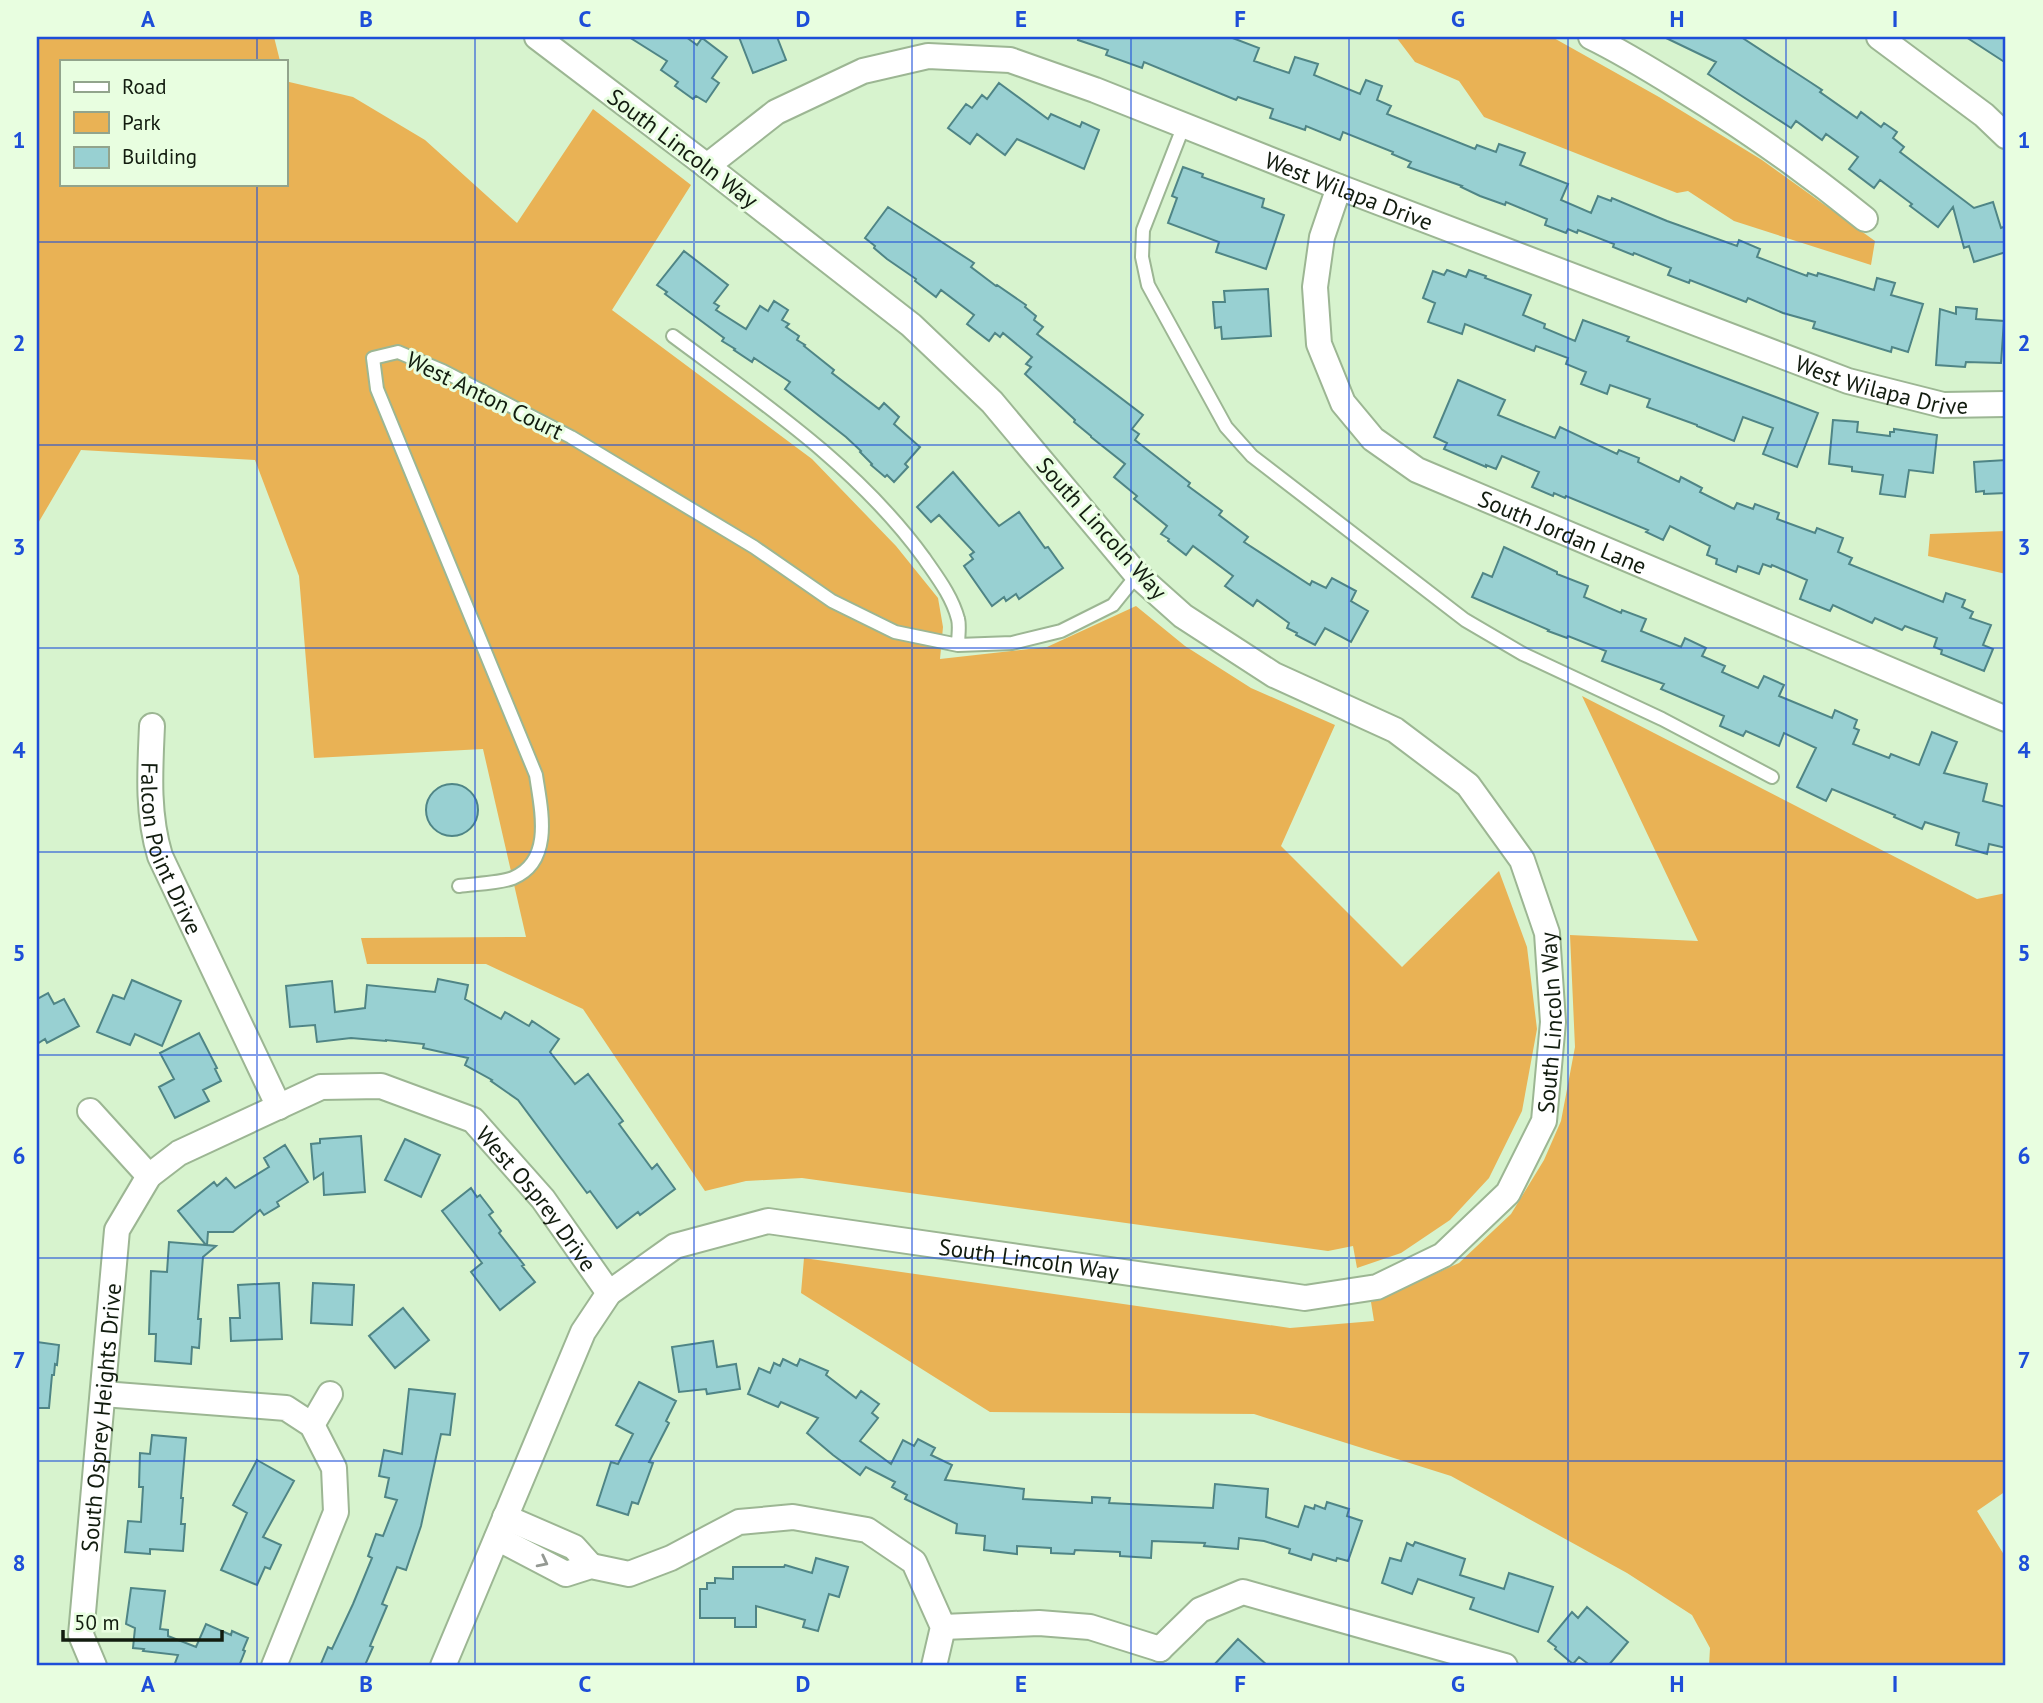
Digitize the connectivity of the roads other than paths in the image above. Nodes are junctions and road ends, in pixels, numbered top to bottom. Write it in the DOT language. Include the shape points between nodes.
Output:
graph roads {
  1 [pos="537,37"];
  2 [pos="1591,37"];
  3 [pos="1879,37"];
  4 [pos="1624,44"];
  5 [pos="1184,125"];
  6 [pos="2006,136"];
  7 [pos="707,166"];
  8 [pos="1339,187"];
  9 [pos="1865,219"];
  10 [pos="673,336"];
  11 [pos="2006,404"];
  12 [pos="1137,575"];
  13 [pos="958,645"];
  14 [pos="2006,719"];
  15 [pos="152,726"];
  16 [pos="1772,777"];
  17 [pos="458,886"];
  18 [pos="279,1107"];
  19 [pos="90,1111"];
  20 [pos="149,1176"];
  21 [pos="609,1293"];
  22 [pos="103,1394"];
  23 [pos="330,1394"];
  24 [pos="312,1425"];
  25 [pos="501,1528"];
  26 [pos="943,1628"];
  27 [pos="1159,1658"];
  28 [pos="94,1666"];
  29 [pos="274,1666"];
  30 [pos="443,1666"];
  31 [pos="934,1666"];
  32 [pos="1505,1666"];
  1 -- 7 [label="street, South Lincoln Way"];
  2 -- 4 [label="street"];
  3 -- 6 [label="street"];
  4 -- 9 [label="street" via="1819,181"];
  5 -- 7 [label="street, West Wilapa Drive" via="1010,60 928,56 863,71 776,113"];
  5 -- 8 [label="street, West Wilapa Drive"];
  5 -- 16 [label="lane" via="1143,230 1147,285 1226,427 1252,456 1465,620 1523,654"];
  7 -- 12 [label="street, South Lincoln Way" via="911,325 983,393"];
  8 -- 11 [label="street, West Wilapa Drive" via="1848,381 1943,405"];
  8 -- 14 [label="street, South Jordan Lane" via="1322,237 1315,287 1319,344 1343,402 1373,439 1417,470"];
  10 -- 13 [label="lane" via="853,476 944,586 959,620"];
  12 -- 13 [label="lane, West Anton Court" via="1113,605 1061,631 1012,643"];
  12 -- 21 [label="street, South Lincoln Way" via="1183,616 1274,675 1395,730 1468,785 1522,860 1547,933 1553,1022 1544,1121 1508,1193 1443,1255 1377,1287 1305,1298 768,1221 675,1245"];
  13 -- 17 [label="lane, West Anton Court" via="895,632 832,601 754,547 571,437 443,371 398,352 373,358 377,389 536,775 542,820 540,848 532,865 512,878"];
  15 -- 18 [label="street, Falcon Point Drive" via="149,784 160,856"];
  18 -- 20 [label="street, West Osprey Drive" via="179,1153"];
  18 -- 21 [label="street, West Osprey Drive" via="321,1087 381,1086 473,1121 543,1199"];
  19 -- 20 [label="street"];
  20 -- 22 [label="street, South Osprey Heights Drive" via="117,1230"];
  21 -- 25 [label="street, South Lincoln Way" via="583,1332"];
  22 -- 24 [label="street" via="286,1408"];
  22 -- 28 [label="street, South Osprey Heights Drive" via="81,1635"];
  23 -- 24 [label="street"];
  24 -- 29 [label="street" via="334,1468 336,1512"];
  25 -- 26 [label="street" via="574,1547 592,1566 629,1574 671,1558 739,1521 793,1517 867,1530 914,1562"];
  25 -- 30 [label="street, South Lincoln Way"];
  26 -- 27 [label="street" via="1039,1623 1090,1627"];
  26 -- 31 [label="street"];
  27 -- 32 [label="street" via="1200,1610 1243,1591"];
}
